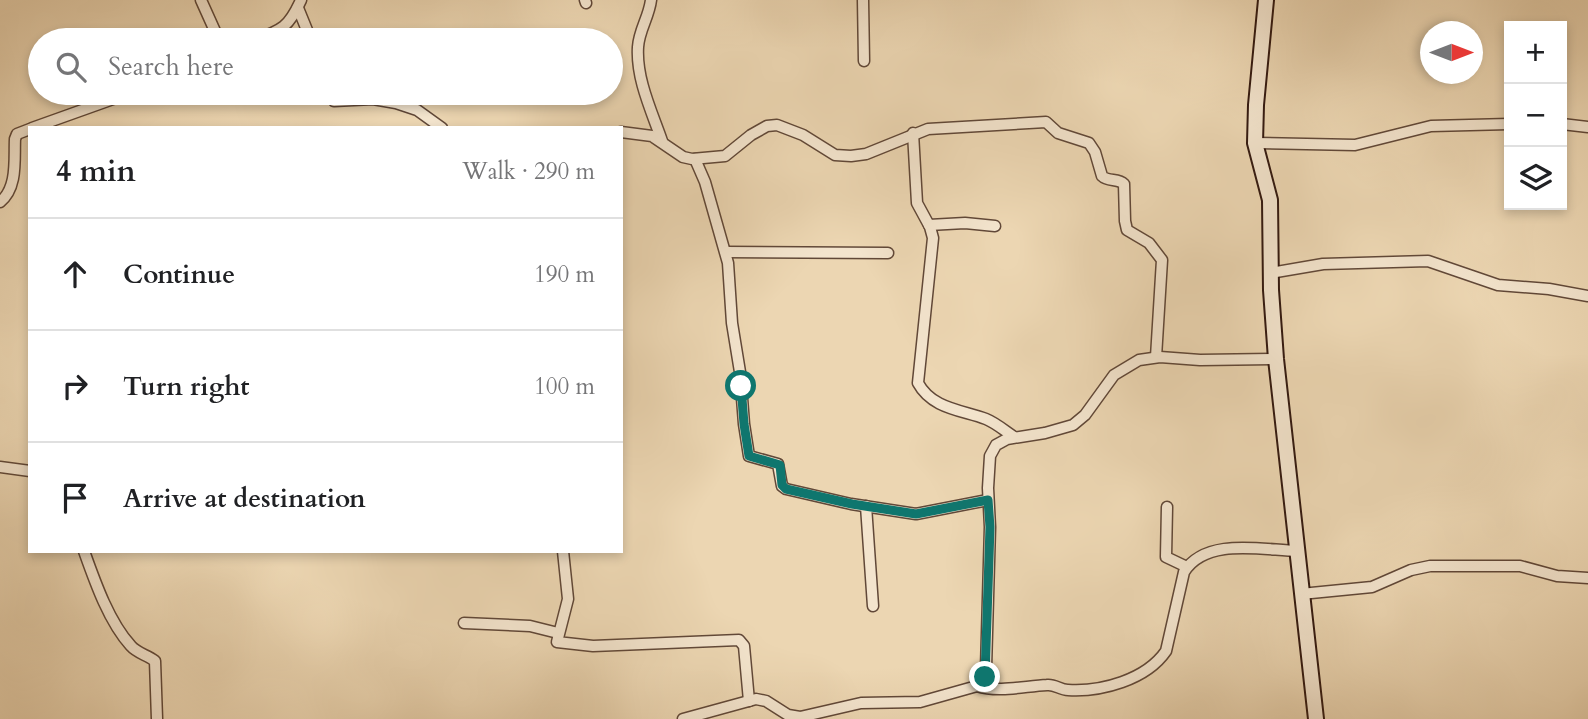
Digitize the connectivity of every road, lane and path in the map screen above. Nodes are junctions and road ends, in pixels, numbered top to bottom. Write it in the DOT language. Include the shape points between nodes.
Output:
graph roads {
  1 [pos="201,0"];
  2 [pos="651,0"];
  3 [pos="863,0"];
  4 [pos="1266,0"];
  5 [pos="300,4"];
  6 [pos="214,28"];
  7 [pos="285,28"];
  8 [pos="307,28"];
  9 [pos="864,61"];
  10 [pos="96,105"];
  11 [pos="398,105"];
  12 [pos="1504,124"];
  13 [pos="1567,125"];
  14 [pos="37,126"];
  15 [pos="439,126"];
  16 [pos="1588,127"];
  17 [pos="28,129"];
  18 [pos="623,132"];
  19 [pos="913,133"];
  20 [pos="662,141"];
  21 [pos="1255,143"];
  22 [pos="695,159"];
  23 [pos="0,202"];
  24 [pos="929,225"];
  25 [pos="995,226"];
  26 [pos="726,252"];
  27 [pos="888,253"];
  28 [pos="1270,273"];
  29 [pos="1588,296"];
  30 [pos="1156,357"];
  31 [pos="1276,359"];
  32 [pos="1014,437"];
  33 [pos="0,467"];
  34 [pos="28,471"];
  35 [pos="988,500"];
  36 [pos="866,506"];
  37 [pos="1167,507"];
  38 [pos="1297,551"];
  39 [pos="85,553"];
  40 [pos="563,553"];
  41 [pos="1187,567"];
  42 [pos="1588,578"];
  43 [pos="1301,594"];
  44 [pos="873,606"];
  45 [pos="464,623"];
  46 [pos="558,633"];
  47 [pos="977,686"];
  48 [pos="749,701"];
  49 [pos="157,719"];
  50 [pos="682,719"];
  51 [pos="1316,719"];
  1 -- 6 [label="street"];
  2 -- 20 [label="street" via="639,36 639,72"];
  3 -- 9 [label="street"];
  4 -- 21 [label="street"];
  5 -- 7 [label="street"];
  5 -- 8 [label="street"];
  10 -- 14 [label="street"];
  11 -- 15 [label="street" via="422,113"];
  12 -- 21 [label="street" via="1431,127 1354,145"];
  13 -- 16 [label="street"];
  17 -- 23 [label="street" via="15,139 11,185"];
  18 -- 20 [label="street"];
  19 -- 22 [label="street" via="866,154 838,156 803,135 772,125 748,136 725,156"];
  19 -- 24 [label="street" via="917,203"];
  19 -- 30 [label="street" via="1041,122 1089,143 1102,176 1125,184 1127,230 1149,243 1162,260"];
  20 -- 22 [label="street" via="683,157"];
  21 -- 28 [label="street" via="1270,200"];
  22 -- 26 [label="street"];
  24 -- 25 [label="street"];
  24 -- 32 [label="street" via="933,251 918,383 942,405 987,419"];
  26 -- 27 [label="street"];
  26 -- 36 [label="street" via="749,456 780,465 786,489"];
  28 -- 29 [label="street" via="1323,264 1428,261 1498,285"];
  28 -- 31 [label="street"];
  30 -- 31 [label="street"];
  30 -- 32 [label="street" via="1120,370 1073,425"];
  31 -- 38 [label="street"];
  32 -- 35 [label="street" via="992,449"];
  33 -- 34 [label="street"];
  35 -- 36 [label="street" via="925,514"];
  35 -- 47 [label="street" via="986,668 984,680"];
  36 -- 44 [label="street"];
  37 -- 41 [label="street" via="1166,557"];
  38 -- 41 [label="street" via="1216,549"];
  38 -- 43 [label="street"];
  39 -- 49 [label="street" via="101,596 127,640 156,663"];
  40 -- 46 [label="street" via="568,599"];
  41 -- 47 [label="street" via="1166,651 1136,675 1086,689 1065,690 1050,684"];
  42 -- 43 [label="street" via="1520,566 1430,566 1372,587"];
  43 -- 51 [label="street"];
  45 -- 46 [label="street" via="530,626"];
  46 -- 48 [label="street" via="557,642 581,645 741,641"];
  47 -- 48 [label="street" via="920,702 861,703 800,717 766,701"];
  48 -- 50 [label="street"];
}
